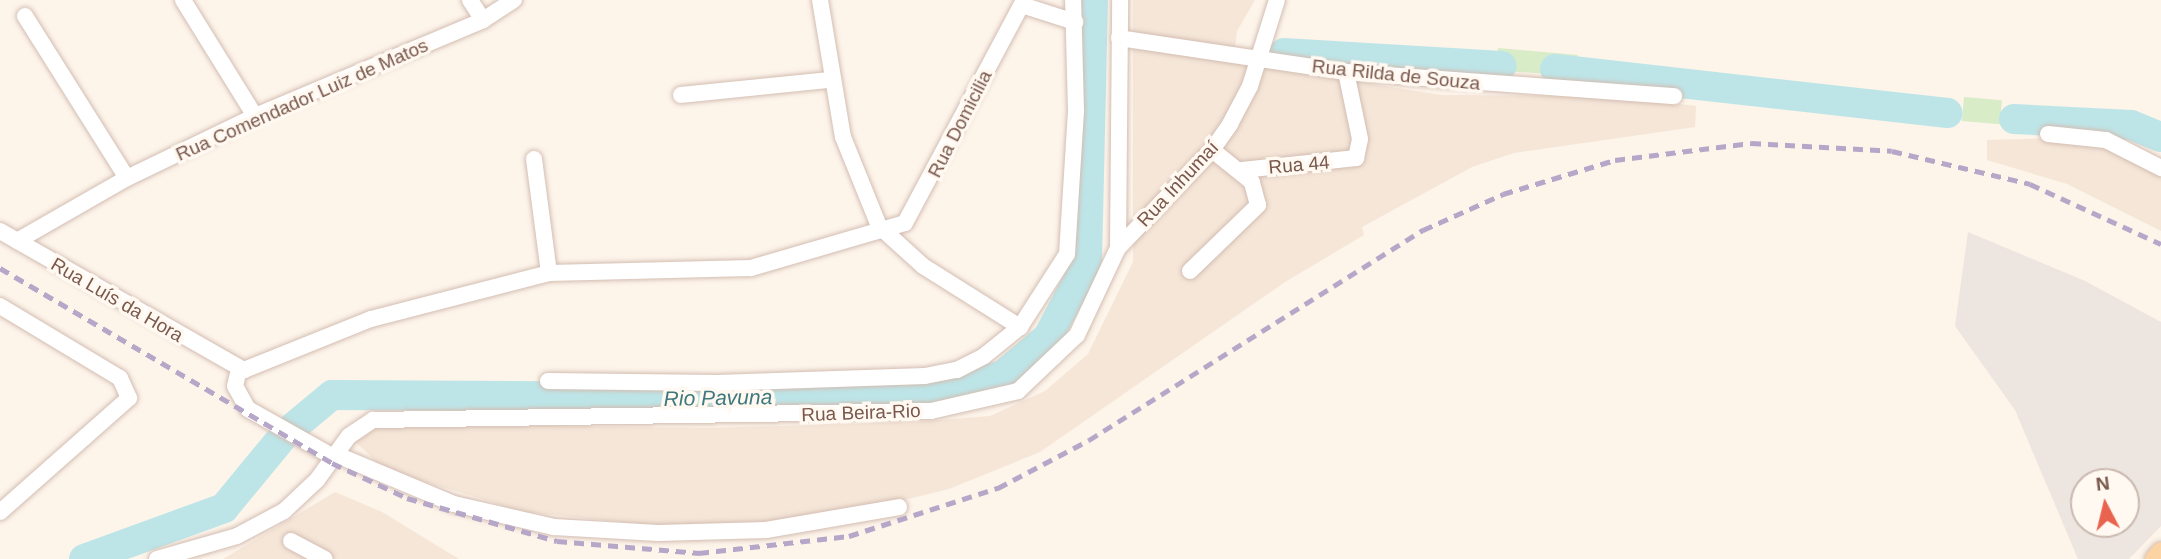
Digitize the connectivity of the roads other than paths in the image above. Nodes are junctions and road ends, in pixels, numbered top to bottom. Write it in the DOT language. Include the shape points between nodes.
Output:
graph roads {
  1 [pos="183,0"];
  2 [pos="470,0"];
  3 [pos="514,0"];
  4 [pos="820,0"];
  5 [pos="1073,0"];
  6 [pos="1120,0"];
  7 [pos="1278,0"];
  8 [pos="1023,2"];
  9 [pos="25,16"];
  10 [pos="483,20"];
  11 [pos="1075,22"];
  12 [pos="1119,38"];
  13 [pos="1258,57"];
  14 [pos="1346,72"];
  15 [pos="829,80"];
  16 [pos="681,95"];
  17 [pos="1674,96"];
  18 [pos="255,116"];
  19 [pos="2048,134"];
  20 [pos="1212,150"];
  21 [pos="534,159"];
  22 [pos="2161,168"];
  23 [pos="1242,170"];
  24 [pos="127,178"];
  25 [pos="879,226"];
  26 [pos="0,231"];
  27 [pos="17,242"];
  28 [pos="1118,248"];
  29 [pos="1191,271"];
  30 [pos="548,274"];
  31 [pos="0,306"];
  32 [pos="1020,327"];
  33 [pos="237,369"];
  34 [pos="548,381"];
  35 [pos="336,457"];
  36 [pos="899,507"];
  37 [pos="0,512"];
  38 [pos="291,541"];
  39 [pos="2161,552"];
  40 [pos="157,559"];
  41 [pos="323,559"];
  42 [pos="2155,559"];
  1 -- 18 [label="street"];
  2 -- 10 [label="street"];
  3 -- 10 [label="street, Rua Comendador Luiz de Matos"];
  4 -- 15 [label="street"];
  5 -- 11 [label="street"];
  6 -- 12 [label="street, Rua Beira-Rio"];
  7 -- 13 [label="street, Rua Inhumaí"];
  8 -- 11 [label="street"];
  8 -- 25 [label="street, Rua Domicilia" via="920,204 905,223"];
  9 -- 24 [label="street"];
  10 -- 18 [label="street, Rua Comendador Luiz de Matos"];
  11 -- 32 [label="street" via="1074,204 1067,254"];
  12 -- 13 [label="street, Rua Rilda de Souza"];
  12 -- 28 [label="street, Rua Beira-Rio"];
  13 -- 14 [label="street, Rua Rilda de Souza"];
  13 -- 20 [label="street, Rua Inhumaí" via="1241,104"];
  14 -- 17 [label="street, Rua Rilda de Souza"];
  14 -- 23 [label="street, Rua 44" via="1360,139 1356,158"];
  15 -- 16 [label="street"];
  15 -- 25 [label="street" via="852,163"];
  18 -- 24 [label="street, Rua Comendador Luiz de Matos"];
  19 -- 22 [label="street" via="2106,140"];
  20 -- 23 [label="street"];
  20 -- 28 [label="street, Rua Inhumaí"];
  21 -- 30 [label="street"];
  23 -- 29 [label="street" via="1256,190 1258,205"];
  24 -- 27 [label="street, Rua Comendador Luiz de Matos"];
  25 -- 30 [label="street, Rua Domicilia" via="751,268"];
  25 -- 32 [label="street" via="923,266"];
  26 -- 27 [label="street, Rua Luís da Hora"];
  27 -- 33 [label="street, Rua Luís da Hora"];
  28 -- 35 [label="street, Rua Beira-Rio" via="1077,335 1046,370 1018,391 976,404 931,411 777,416 397,418 362,425"];
  30 -- 33 [label="street, Rua Domicilia" via="371,320"];
  31 -- 37 [label="street" via="120,378 129,390 127,405"];
  32 -- 34 [label="street" via="984,356 957,370 925,376"];
  33 -- 35 [label="street" via="235,386 240,400"];
  35 -- 36 [label="street" via="454,504 554,527 658,533 766,530"];
  35 -- 40 [label="street, Rua Beira-Rio" via="303,494 260,525"];
  38 -- 41 [label="street"];
  39 -- 42 [label="main road"];
}
